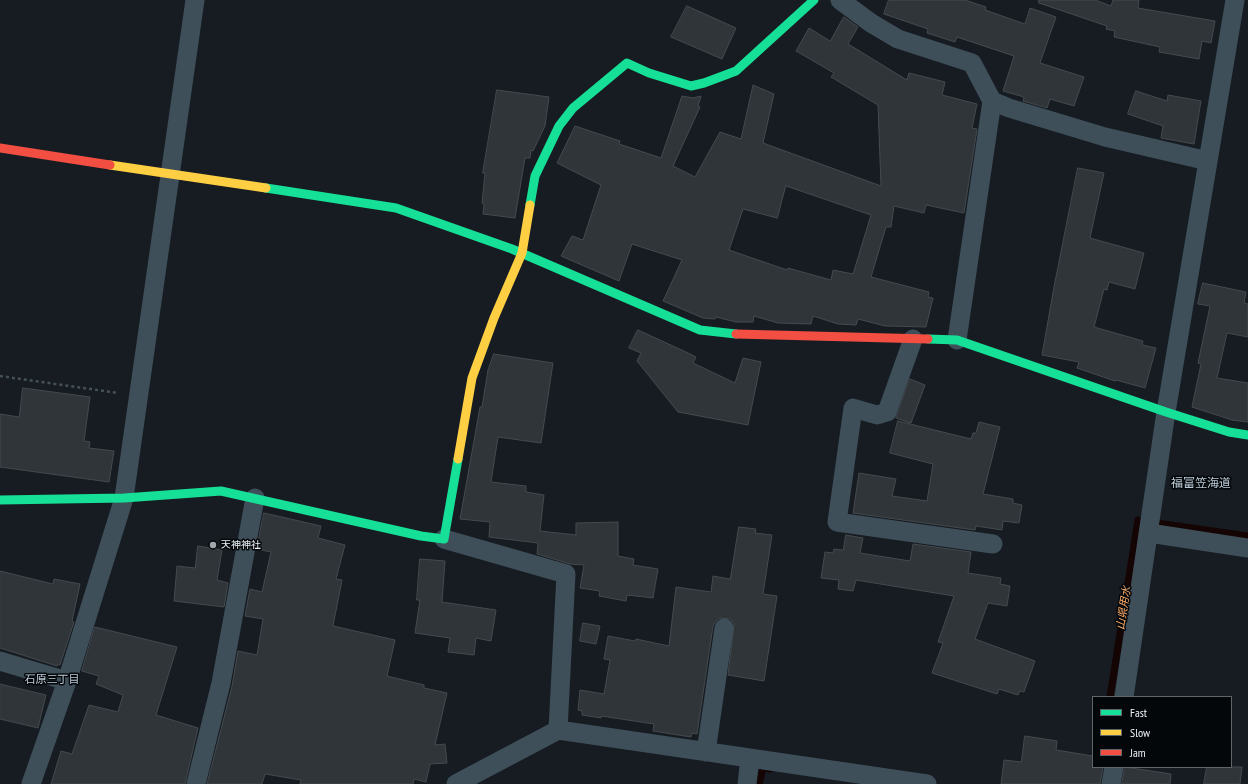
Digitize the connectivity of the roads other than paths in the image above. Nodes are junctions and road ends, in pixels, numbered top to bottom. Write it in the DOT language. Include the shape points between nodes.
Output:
graph roads {
  1 [pos="195,0"];
  2 [pos="814,0"];
  3 [pos="840,0"];
  4 [pos="1235,0"];
  5 [pos="992,100"];
  6 [pos="0,148"];
  7 [pos="1208,161"];
  8 [pos="170,173"];
  9 [pos="522,253"];
  10 [pos="912,339"];
  11 [pos="957,340"];
  12 [pos="1166,412"];
  13 [pos="1248,435"];
  14 [pos="124,498"];
  15 [pos="255,498"];
  16 [pos="0,500"];
  17 [pos="1149,533"];
  18 [pos="444,539"];
  19 [pos="993,544"];
  20 [pos="1248,548"];
  21 [pos="724,628"];
  22 [pos="0,661"];
  23 [pos="67,681"];
  24 [pos="1124,696"];
  25 [pos="558,730"];
  26 [pos="706,752"];
  27 [pos="750,758"];
  28 [pos="1114,768"];
  29 [pos="31,784"];
  30 [pos="196,784"];
  31 [pos="456,784"];
  32 [pos="747,784"];
  33 [pos="927,784"];
  34 [pos="1111,784"];
  1 -- 8 [label="street"];
  2 -- 9 [label="street" via="736,71 691,86 626,63 573,108 559,126 535,176"];
  3 -- 5 [label="street" via="898,39 972,63"];
  4 -- 7 [label="street"];
  5 -- 7 [label="street" via="1009,108 1105,137"];
  5 -- 11 [label="street"];
  6 -- 8 [label="street"];
  7 -- 12 [label="street"];
  8 -- 9 [label="street" via="396,208 444,222"];
  8 -- 14 [label="street"];
  9 -- 10 [label="street" via="700,330 731,334"];
  9 -- 18 [label="street" via="472,378"];
  10 -- 11 [label="street"];
  10 -- 19 [label="street" via="887,412 877,415 853,408 837,522"];
  11 -- 12 [label="street"];
  12 -- 13 [label="street" via="1229,432"];
  12 -- 17 [label="street"];
  14 -- 15 [label="street" via="220,491"];
  14 -- 16 [label="street"];
  14 -- 23 [label="street"];
  15 -- 18 [label="street"];
  15 -- 30 [label="street" via="221,683"];
  17 -- 20 [label="street"];
  17 -- 24 [label="street"];
  18 -- 25 [label="street" via="566,574"];
  21 -- 26 [label="street"];
  22 -- 23 [label="street"];
  23 -- 29 [label="street"];
  25 -- 26 [label="street"];
  25 -- 31 [label="street"];
  26 -- 27 [label="street"];
  27 -- 32 [label="street"];
  27 -- 33 [label="street"];
  28 -- 34 [label="street"];
}
